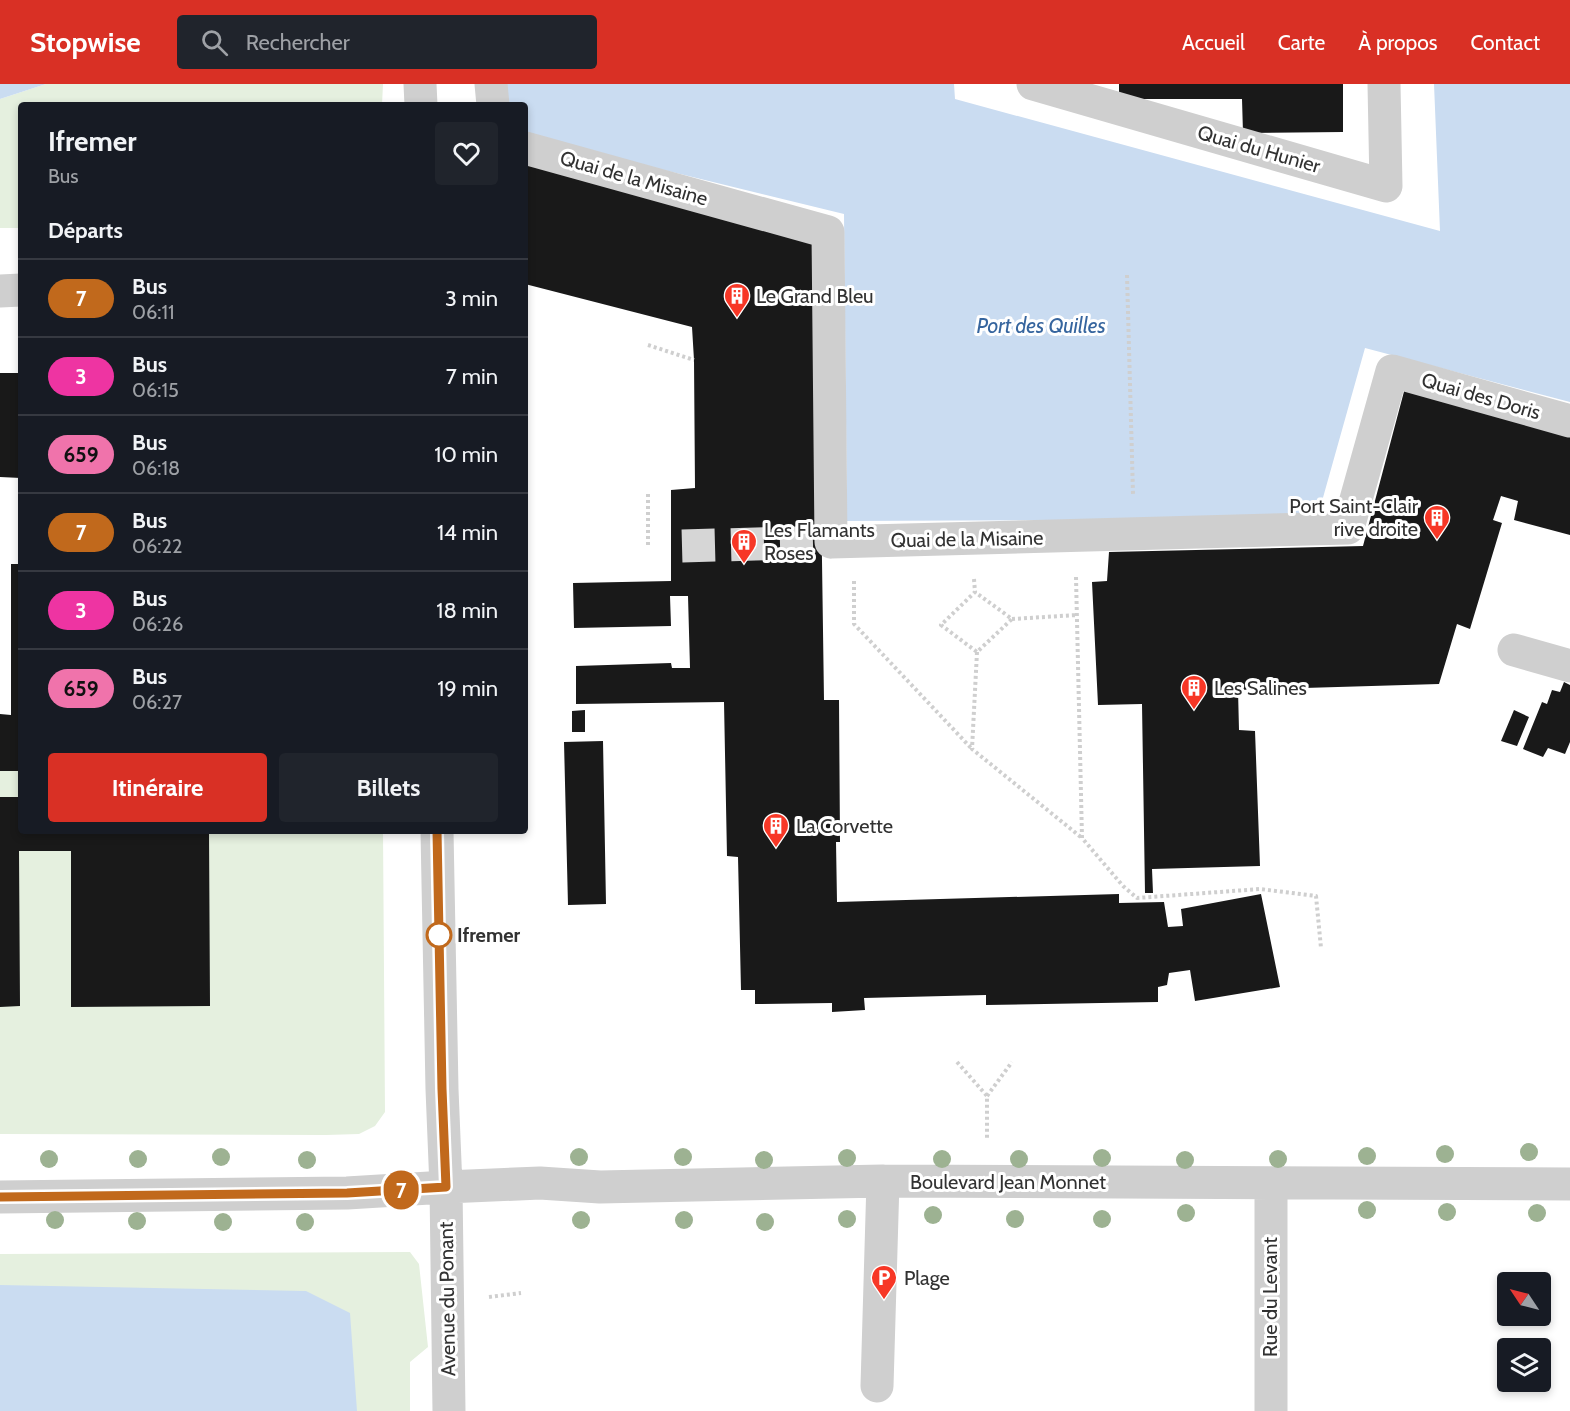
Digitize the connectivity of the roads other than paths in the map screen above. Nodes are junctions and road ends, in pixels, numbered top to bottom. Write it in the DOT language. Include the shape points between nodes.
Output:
graph roads {
  1 [pos="420,84"];
  2 [pos="491,84"];
  3 [pos="1033,84"];
  4 [pos="1384,84"];
  5 [pos="421,102"];
  6 [pos="493,102"];
  7 [pos="528,149"];
  8 [pos="18,290"];
  9 [pos="0,291"];
  10 [pos="1392,371"];
  11 [pos="1570,421"];
  12 [pos="1514,650"];
  13 [pos="1570,666"];
  14 [pos="437,834"];
  15 [pos="883,1181"];
  16 [pos="1271,1183"];
  17 [pos="1570,1184"];
  18 [pos="446,1187"];
  19 [pos="0,1197"];
  20 [pos="877,1386"];
  21 [pos="449,1411"];
  22 [pos="1271,1411"];
  1 -- 5 [label="street"];
  2 -- 6 [label="street"];
  3 -- 4 [label="street, Quai du Hunier" via="1386,186"];
  7 -- 10 [label="street, Quai de la Misaine" via="828,232 831,542 1348,528"];
  8 -- 9 [label="street"];
  10 -- 11 [label="street, Quai des Doris"];
  12 -- 13 [label="street"];
  14 -- 18 [label="street, Avenue du Ponant"];
  15 -- 16 [label="street, Boulevard Jean Monnet"];
  15 -- 18 [label="street, Boulevard Jean Monnet"];
  15 -- 20 [label="street"];
  16 -- 17 [label="street, Boulevard Jean Monnet"];
  16 -- 22 [label="street, Rue du Levant"];
  18 -- 19 [label="street, Boulevard Jean Monnet" via="347,1193"];
  18 -- 21 [label="street, Avenue du Ponant"];
}
